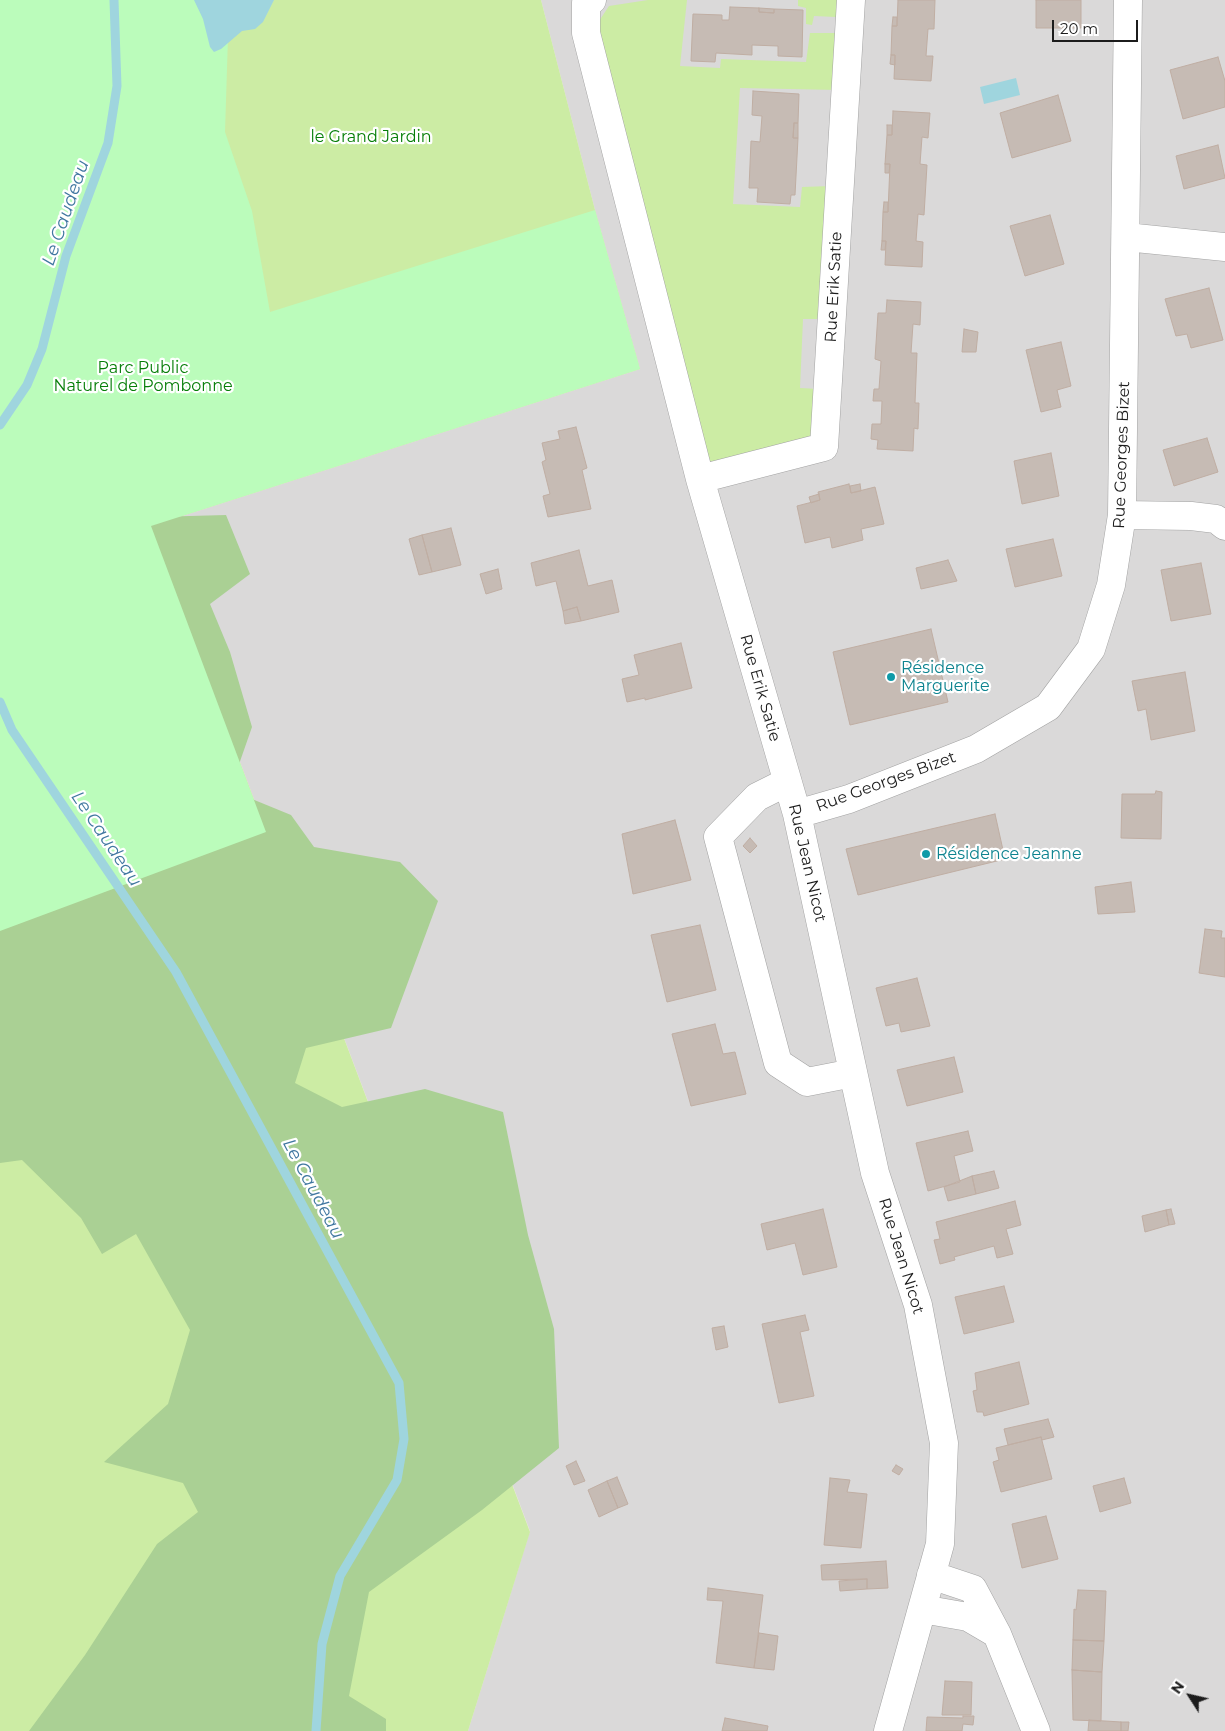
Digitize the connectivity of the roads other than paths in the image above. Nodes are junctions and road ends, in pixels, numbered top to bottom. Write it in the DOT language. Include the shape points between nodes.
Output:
graph roads {
  1 [pos="592,0"];
  2 [pos="851,0"];
  3 [pos="1128,0"];
  4 [pos="1126,237"];
  5 [pos="1225,246"];
  6 [pos="700,479"];
  7 [pos="1122,515"];
  8 [pos="1225,526"];
  9 [pos="787,782"];
  10 [pos="797,814"];
  11 [pos="853,1073"];
  12 [pos="931,1575"];
  13 [pos="922,1608"];
  14 [pos="997,1634"];
  15 [pos="888,1731"];
  16 [pos="1036,1731"];
  1 -- 6 [label="street, Rue Erik Satie" via="586,3 586,32"];
  2 -- 6 [label="street, Rue Erik Satie" via="824,447"];
  3 -- 4 [label="street, Rue Georges Bizet"];
  4 -- 5 [label="street"];
  4 -- 7 [label="street, Rue Georges Bizet"];
  6 -- 9 [label="street, Rue Erik Satie"];
  7 -- 8 [label="street" via="1191,516 1216,519"];
  7 -- 10 [label="street, Rue Georges Bizet" via="1112,585 1091,649 1048,707 976,748 849,799"];
  9 -- 10 [label="street, Rue Jean Nicot"];
  9 -- 11 [label="street" via="757,797 718,837 778,1063 807,1082"];
  10 -- 11 [label="street, Rue Jean Nicot"];
  11 -- 12 [label="street, Rue Jean Nicot" via="875,1173 918,1305 944,1442 940,1544"];
  12 -- 13 [label="street, Rue Jean Nicot"];
  12 -- 14 [label="street" via="972,1589"];
  13 -- 14 [label="street" via="968,1616"];
  13 -- 15 [label="street, Rue Jean Nicot"];
  14 -- 16 [label="street"];
}
